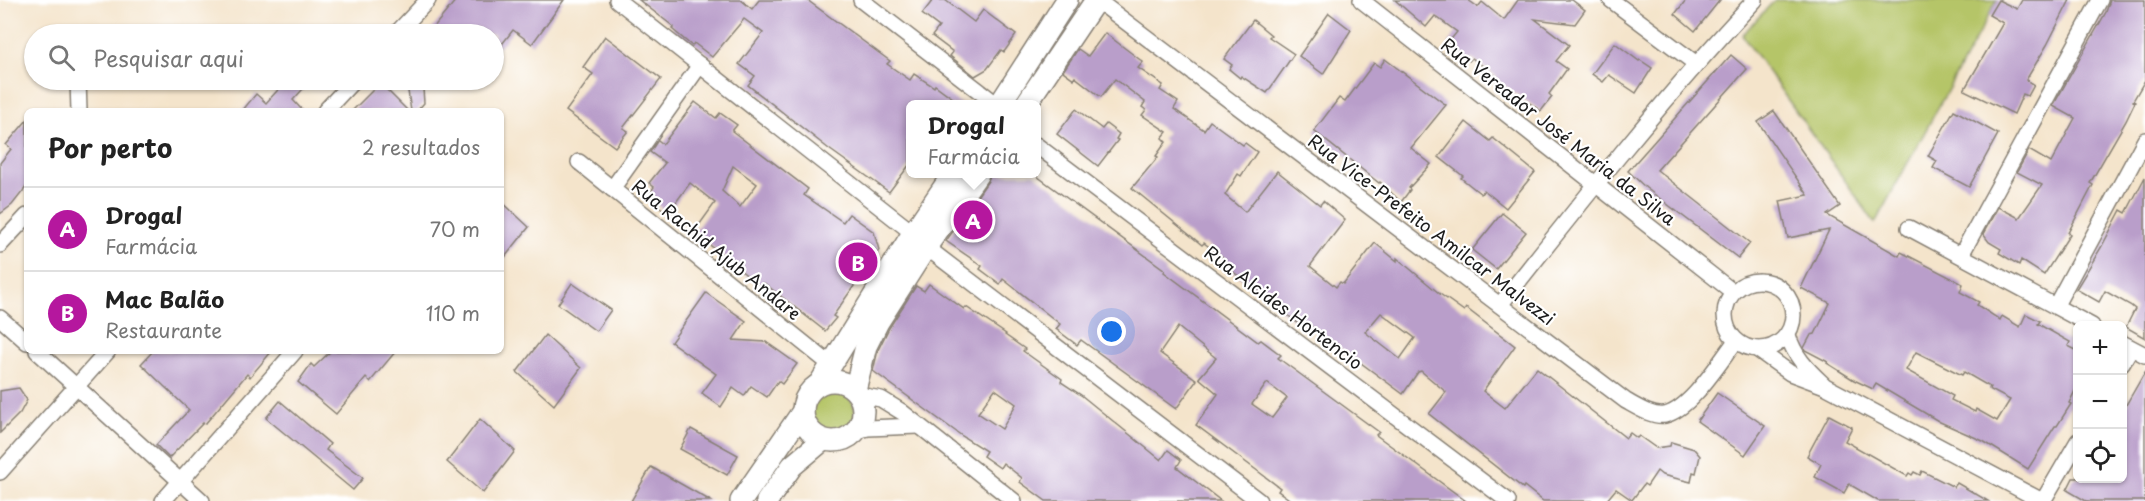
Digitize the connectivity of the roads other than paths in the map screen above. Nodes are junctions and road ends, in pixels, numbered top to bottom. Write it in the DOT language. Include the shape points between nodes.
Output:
graph roads {
  1 [pos="428,0"];
  2 [pos="861,0"];
  3 [pos="1068,0"];
  4 [pos="1097,0"];
  5 [pos="1361,0"];
  6 [pos="1611,0"];
  7 [pos="1755,0"];
  8 [pos="2100,0"];
  9 [pos="621,1"];
  10 [pos="405,24"];
  11 [pos="1695,63"];
  12 [pos="700,65"];
  13 [pos="78,90"];
  14 [pos="345,90"];
  15 [pos="991,100"];
  16 [pos="1001,100"];
  17 [pos="1029,100"];
  18 [pos="79,108"];
  19 [pos="328,108"];
  20 [pos="2145,140"];
  21 [pos="1041,148"];
  22 [pos="579,162"];
  23 [pos="951,178"];
  24 [pos="974,178"];
  25 [pos="1594,185"];
  26 [pos="612,189"];
  27 [pos="24,219"];
  28 [pos="1909,228"];
  29 [pos="920,240"];
  30 [pos="0,245"];
  31 [pos="1961,255"];
  32 [pos="1733,292"];
  33 [pos="1500,305"];
  34 [pos="2056,305"];
  35 [pos="0,318"];
  36 [pos="2083,321"];
  37 [pos="1788,335"];
  38 [pos="24,339"];
  39 [pos="1736,341"];
  40 [pos="2127,346"];
  41 [pos="1758,350"];
  42 [pos="40,354"];
  43 [pos="105,354"];
  44 [pos="293,354"];
  45 [pos="2145,356"];
  46 [pos="831,365"];
  47 [pos="820,383"];
  48 [pos="1825,386"];
  49 [pos="76,387"];
  50 [pos="857,393"];
  51 [pos="803,411"];
  52 [pos="918,426"];
  53 [pos="856,431"];
  54 [pos="823,440"];
  55 [pos="2073,449"];
  56 [pos="0,472"];
  57 [pos="181,481"];
  58 [pos="163,501"];
  59 [pos="202,501"];
  60 [pos="741,501"];
  61 [pos="766,501"];
  62 [pos="1014,501"];
  63 [pos="1259,501"];
  64 [pos="1508,501"];
  65 [pos="2042,501"];
  1 -- 10 [label="street"];
  2 -- 15 [label="street"];
  3 -- 16 [label="street"];
  4 -- 17 [label="street"];
  4 -- 33 [label="street, Rua Vice-Prefeito Amilcar Malvezzi"];
  5 -- 25 [label="street, Rua Vereador José Maria da Silva"];
  6 -- 11 [label="street"];
  7 -- 11 [label="street"];
  8 -- 31 [label="street"];
  9 -- 12 [label="street"];
  11 -- 25 [label="street"];
  12 -- 26 [label="street"];
  12 -- 29 [label="street"];
  13 -- 18 [label="street"];
  14 -- 19 [label="street"];
  20 -- 34 [label="street"];
  21 -- 64 [label="street, Rua Alcides Hortencio"];
  22 -- 26 [label="street, Rua Rachid Ajub Andare"];
  23 -- 29 [label="street"];
  24 -- 29 [label="street"];
  25 -- 32 [label="street, Rua Vereador José Maria da Silva"];
  25 -- 33 [label="street"];
  26 -- 46 [label="street, Rua Rachid Ajub Andare"];
  27 -- 30 [label="street"];
  28 -- 31 [label="street"];
  29 -- 46 [label="street"];
  29 -- 50 [label="street" via="864,353"];
  29 -- 63 [label="street"];
  31 -- 34 [label="street"];
  32 -- 37 [label="street" via="1753,281 1765,281 1785,292 1793,313"];
  32 -- 39 [label="street" via="1727,301 1725,322"];
  33 -- 39 [label="street, Rua Vice-Prefeito Amilcar Malvezzi" via="1626,401 1652,414 1665,415 1676,410"];
  34 -- 36 [label="street"];
  35 -- 38 [label="street"];
  37 -- 41 [label="street" via="1780,343"];
  37 -- 48 [label="street" via="1799,360"];
  39 -- 41 [label="street"];
  40 -- 45 [label="street"];
  41 -- 48 [label="street" via="1790,373"];
  42 -- 49 [label="street"];
  43 -- 49 [label="street"];
  44 -- 57 [label="street"];
  46 -- 47 [label="street"];
  47 -- 50 [label="street" via="839,381"];
  47 -- 51 [label="street" via="807,395"];
  48 -- 65 [label="street"];
  49 -- 56 [label="street"];
  49 -- 57 [label="street"];
  50 -- 52 [label="street" via="881,399"];
  50 -- 53 [label="street" via="863,411"];
  51 -- 54 [label="street" via="808,429"];
  51 -- 60 [label="street"];
  52 -- 53 [label="street"];
  52 -- 62 [label="street"];
  53 -- 54 [label="street" via="844,440"];
  54 -- 61 [label="street" via="792,466"];
  55 -- 65 [label="street"];
  57 -- 58 [label="street"];
  57 -- 59 [label="street"];
}
